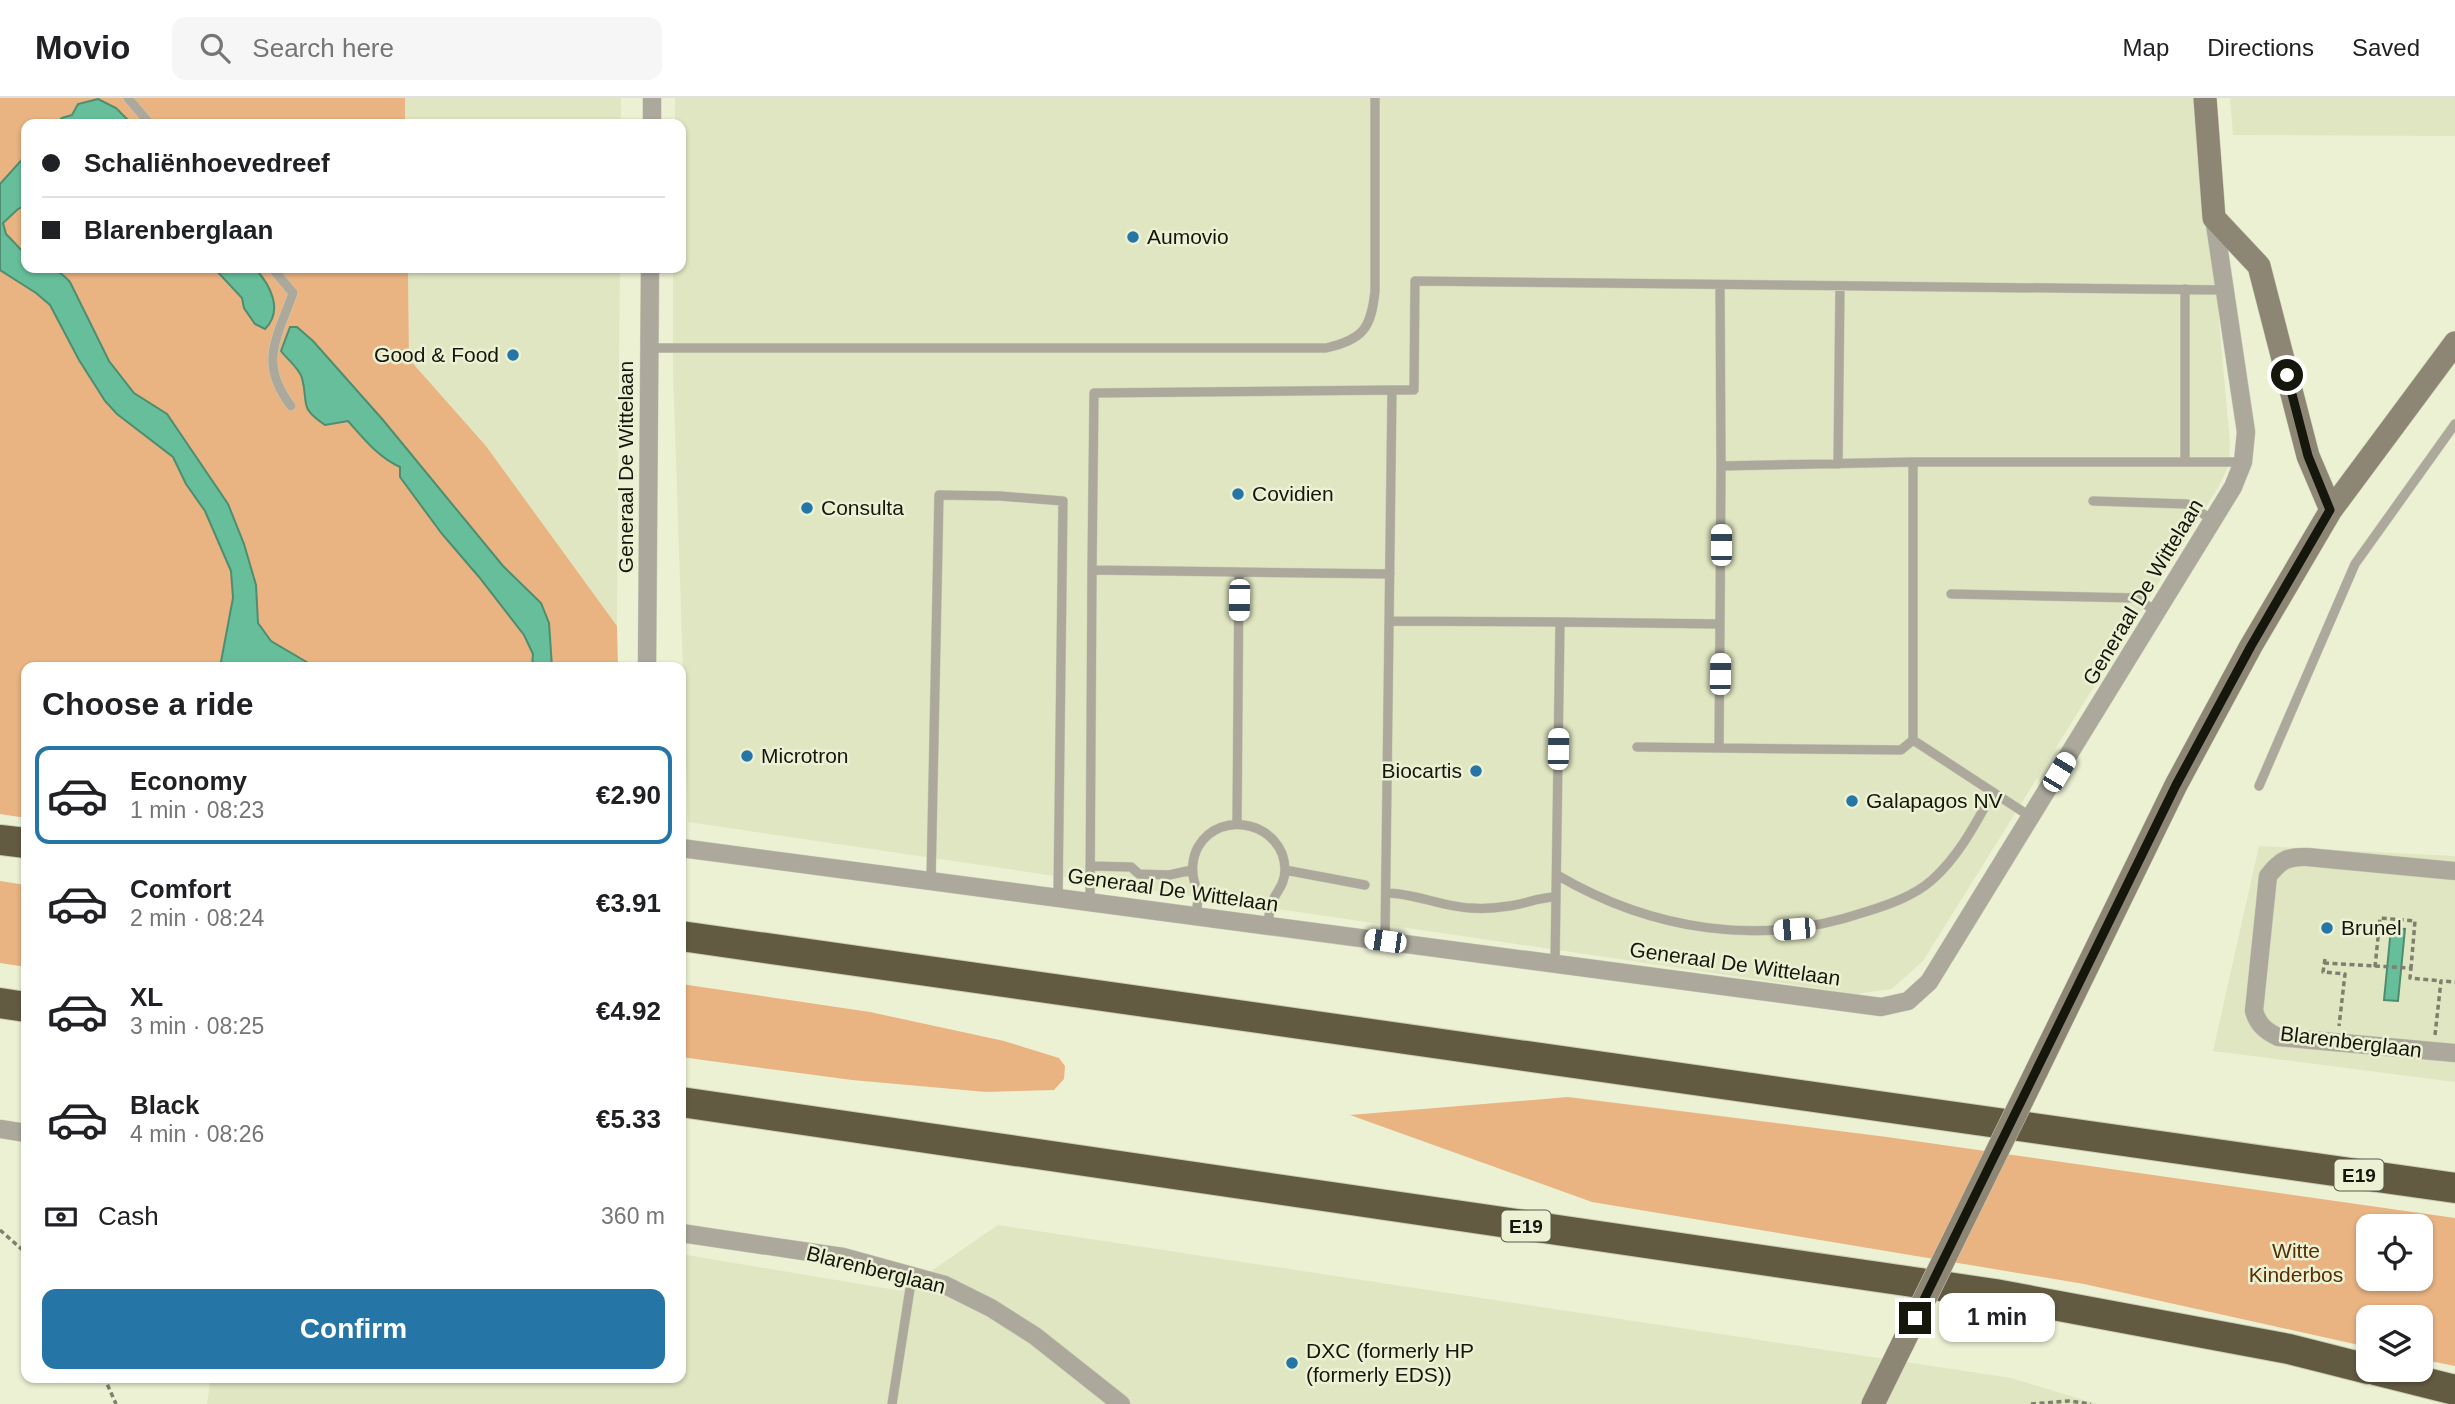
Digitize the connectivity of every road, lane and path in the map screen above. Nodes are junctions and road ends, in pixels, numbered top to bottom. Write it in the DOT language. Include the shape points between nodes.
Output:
graph roads {
  1 [pos="128,98"];
  2 [pos="652,98"];
  3 [pos="1375,98"];
  4 [pos="2205,98"];
  5 [pos="146,119"];
  6 [pos="652,119"];
  7 [pos="2214,218"];
  8 [pos="276,273"];
  9 [pos="650,273"];
  10 [pos="1720,285"];
  11 [pos="1840,286"];
  12 [pos="2185,289"];
  13 [pos="2224,290"];
  14 [pos="2455,343"];
  15 [pos="649,348"];
  16 [pos="1392,390"];
  17 [pos="291,406"];
  18 [pos="2455,424"];
  19 [pos="2185,462"];
  20 [pos="2243,462"];
  21 [pos="1913,463"];
  22 [pos="1838,464"];
  23 [pos="1721,466"];
  24 [pos="2094,502"];
  25 [pos="2330,510"];
  26 [pos="2213,520"];
  27 [pos="1092,570"];
  28 [pos="1239,572"];
  29 [pos="1390,574"];
  30 [pos="1951,594"];
  31 [pos="2157,612"];
  32 [pos="1390,621"];
  33 [pos="1560,622"];
  34 [pos="1720,624"];
  35 [pos="647,662"];
  36 [pos="1913,740"];
  37 [pos="1637,747"];
  38 [pos="1719,748"];
  39 [pos="2259,786"];
  40 [pos="1993,792"];
  41 [pos="2031,817"];
  42 [pos="1237,824"];
  43 [pos="0,840"];
  44 [pos="21,842"];
  45 [pos="686,849"];
  46 [pos="1090,866"];
  47 [pos="1192,870"];
  48 [pos="1285,870"];
  49 [pos="2455,872"];
  50 [pos="1557,875"];
  51 [pos="931,881"];
  52 [pos="1364,885"];
  53 [pos="1386,893"];
  54 [pos="1556,897"];
  55 [pos="1058,898"];
  56 [pos="1090,902"];
  57 [pos="1196,916"];
  58 [pos="1268,925"];
  59 [pos="686,937"];
  60 [pos="1385,941"];
  61 [pos="1555,964"];
  62 [pos="2375,967"];
  63 [pos="2411,968"];
  64 [pos="2441,981"];
  65 [pos="2455,982"];
  66 [pos="0,1003"];
  67 [pos="21,1006"];
  68 [pos="2338,1042"];
  69 [pos="2433,1051"];
  70 [pos="2455,1053"];
  71 [pos="686,1103"];
  72 [pos="0,1129"];
  73 [pos="21,1132"];
  74 [pos="2455,1188"];
  75 [pos="0,1230"];
  76 [pos="686,1234"];
  77 [pos="21,1249"];
  78 [pos="912,1276"];
  79 [pos="2356,1365"];
  80 [pos="2423,1382"];
  81 [pos="107,1383"];
  82 [pos="2455,1390"];
  83 [pos="116,1404"];
  84 [pos="892,1404"];
  85 [pos="1121,1404"];
  86 [pos="1873,1404"];
  87 [pos="2031,1404"];
  88 [pos="2091,1404"];
  1 -- 5 [label="lane"];
  2 -- 6 [label="street"];
  3 -- 15 [label="lane" via="1373,316 1363,333 1345,344 1326,348"];
  4 -- 7 [label="street"];
  7 -- 13 [label="street, Generaal De Wittelaan"];
  7 -- 25 [label="street" via="2259,266 2308,456"];
  8 -- 17 [label="lane" via="293,293 271,362 278,388"];
  9 -- 15 [label="street, Generaal De Wittelaan"];
  10 -- 11 [label="lane"];
  10 -- 16 [label="lane" via="1415,281 1414,390"];
  10 -- 23 [label="lane"];
  11 -- 12 [label="lane"];
  11 -- 22 [label="lane"];
  12 -- 13 [label="lane"];
  12 -- 19 [label="lane"];
  13 -- 20 [label="street, Generaal De Wittelaan" via="2246,432"];
  14 -- 25 [label="street"];
  15 -- 35 [label="street, Generaal De Wittelaan"];
  16 -- 27 [label="lane" via="1094,393"];
  16 -- 29 [label="lane"];
  18 -- 39 [label="lane" via="2355,564"];
  19 -- 20 [label="lane"];
  19 -- 21 [label="lane"];
  20 -- 26 [label="street, Generaal De Wittelaan"];
  21 -- 22 [label="lane"];
  21 -- 36 [label="lane"];
  22 -- 23 [label="lane"];
  23 -- 34 [label="lane"];
  24 -- 26 [label="lane" via="2187,504"];
  25 -- 86 [label="street, bridge" via="2176,785"];
  26 -- 31 [label="street, Generaal De Wittelaan"];
  27 -- 28 [label="lane"];
  27 -- 46 [label="lane"];
  28 -- 29 [label="lane"];
  28 -- 42 [label="lane"];
  29 -- 32 [label="lane"];
  30 -- 31 [label="lane" via="2136,598"];
  31 -- 41 [label="street, Generaal De Wittelaan"];
  32 -- 33 [label="lane"];
  32 -- 53 [label="lane"];
  33 -- 34 [label="lane"];
  33 -- 50 [label="lane"];
  34 -- 38 [label="lane"];
  36 -- 38 [label="lane" via="1901,750"];
  36 -- 40 [label="lane"];
  37 -- 38 [label="lane"];
  40 -- 41 [label="lane"];
  40 -- 50 [label="lane" via="1951,861 1931,881 1879,908 1823,924 1766,931 1693,926 1612,904"];
  41 -- 61 [label="street, Generaal De Wittelaan" via="1929,982 1908,1001 1881,1007"];
  42 -- 47 [label="lane" via="1205,838"];
  42 -- 48 [label="lane" via="1250,825 1271,837"];
  43 -- 44 [label="highway"];
  45 -- 51 [label="street, Generaal De Wittelaan"];
  46 -- 47 [label="lane" via="1131,867 1139,874"];
  46 -- 56 [label="lane"];
  47 -- 57 [label="lane" via="1199,893"];
  48 -- 52 [label="lane"];
  48 -- 58 [label="lane" via="1279,894 1271,903"];
  49 -- 68 [label="street, Blarenberglaan" via="2291,856 2268,876 2253,1011 2257,1021 2278,1037"];
  50 -- 54 [label="lane"];
  51 -- 55 [label="street, Generaal De Wittelaan"];
  51 -- 55 [label="lane" via="939,495 1063,502"];
  53 -- 54 [label="lane" via="1471,908"];
  53 -- 60 [label="lane"];
  54 -- 61 [label="lane"];
  55 -- 56 [label="street, Generaal De Wittelaan"];
  56 -- 57 [label="street, Generaal De Wittelaan"];
  57 -- 58 [label="street, Generaal De Wittelaan"];
  58 -- 60 [label="street, Generaal De Wittelaan"];
  59 -- 74 [label="highway, E19"];
  60 -- 61 [label="street, Generaal De Wittelaan"];
  62 -- 63 [label="path"];
  62 -- 63 [label="path" via="2380,918 2415,921"];
  62 -- 68 [label="path" via="2324,961 2323,972 2345,974"];
  63 -- 64 [label="path" via="2410,978"];
  64 -- 65 [label="path"];
  64 -- 69 [label="path"];
  66 -- 67 [label="highway"];
  68 -- 69 [label="street, Blarenberglaan"];
  69 -- 70 [label="street, Blarenberglaan"];
  71 -- 79 [label="highway, E19" via="1995,1294"];
  72 -- 73 [label="street"];
  75 -- 77 [label="path"];
  76 -- 78 [label="street, Blarenberglaan" via="843,1257"];
  78 -- 84 [label="lane"];
  78 -- 85 [label="street, Blarenberglaan" via="945,1285 1002,1315"];
  80 -- 82 [label="highway"];
  81 -- 83 [label="path"];
  87 -- 88 [label="path"];
}
